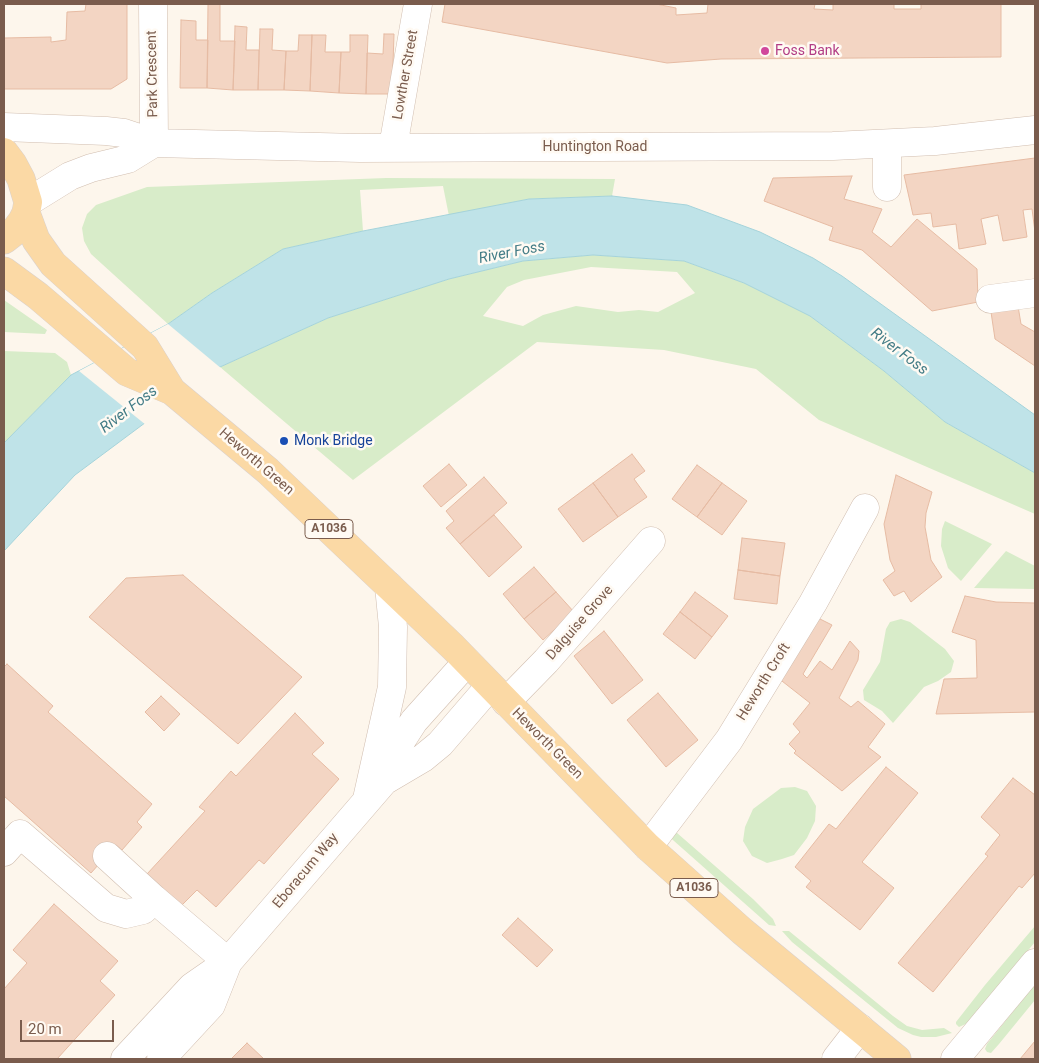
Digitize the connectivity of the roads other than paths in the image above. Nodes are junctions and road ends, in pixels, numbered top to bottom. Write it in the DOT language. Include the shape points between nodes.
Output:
graph roads {
  1 [pos="153,4"];
  2 [pos="418,4"];
  3 [pos="4,126"];
  4 [pos="1035,130"];
  5 [pos="154,144"];
  6 [pos="887,144"];
  7 [pos="393,147"];
  8 [pos="4,152"];
  9 [pos="887,187"];
  10 [pos="27,207"];
  11 [pos="4,240"];
  12 [pos="4,271"];
  13 [pos="1035,293"];
  14 [pos="990,299"];
  15 [pos="172,391"];
  16 [pos="865,508"];
  17 [pos="651,541"];
  18 [pos="389,586"];
  19 [pos="467,662"];
  20 [pos="498,694"];
  21 [pos="375,790"];
  22 [pos="648,847"];
  23 [pos="4,852"];
  24 [pos="107,856"];
  25 [pos="154,899"];
  26 [pos="228,962"];
  27 [pos="1035,963"];
  28 [pos="860,1028"];
  29 [pos="126,1059"];
  30 [pos="161,1059"];
  31 [pos="836,1059"];
  32 [pos="897,1059"];
  33 [pos="954,1059"];
  1 -- 5 [label="street, Park Crescent"];
  2 -- 7 [label="street, Lowther Street"];
  3 -- 5 [label="street, Huntington Road" via="124,133"];
  4 -- 6 [label="street, Huntington Road"];
  5 -- 7 [label="street, Huntington Road"];
  5 -- 10 [label="street" via="128,159 70,176"];
  6 -- 7 [label="street, Huntington Road"];
  6 -- 9 [label="street"];
  8 -- 10 [label="main road, A1036" via="21,179"];
  10 -- 11 [label="main road" via="13,233"];
  10 -- 15 [label="main road, A1036" via="36,240 53,264 145,347"];
  12 -- 15 [label="main road, A1036" via="127,372"];
  13 -- 14 [label="street"];
  15 -- 18 [label="main road, Heworth Green / A1036" via="268,472"];
  16 -- 22 [label="street, Heworth Croft" via="813,603 729,740"];
  17 -- 20 [label="street, Dalguise Grove" via="546,661"];
  18 -- 19 [label="main road, Heworth Green / A1036"];
  18 -- 21 [label="street" via="393,627 392,687"];
  19 -- 20 [label="main road, Heworth Green / A1036"];
  19 -- 21 [label="street, Eboracum Way" via="401,739"];
  20 -- 21 [label="street, Eboracum Way" via="423,758"];
  20 -- 22 [label="main road, Heworth Green / A1036"];
  21 -- 26 [label="street, Eboracum Way"];
  22 -- 28 [label="main road, Heworth Green / A1036" via="742,932"];
  23 -- 25 [label="street" via="20,834 106,908 126,914 143,910"];
  24 -- 25 [label="street"];
  25 -- 26 [label="street"];
  26 -- 29 [label="street, Eboracum Way" via="192,987"];
  26 -- 30 [label="street, Eboracum Way" via="211,1005"];
  27 -- 33 [label="street"];
  28 -- 31 [label="street"];
  28 -- 32 [label="main road, Heworth Green / A1036"];
}
